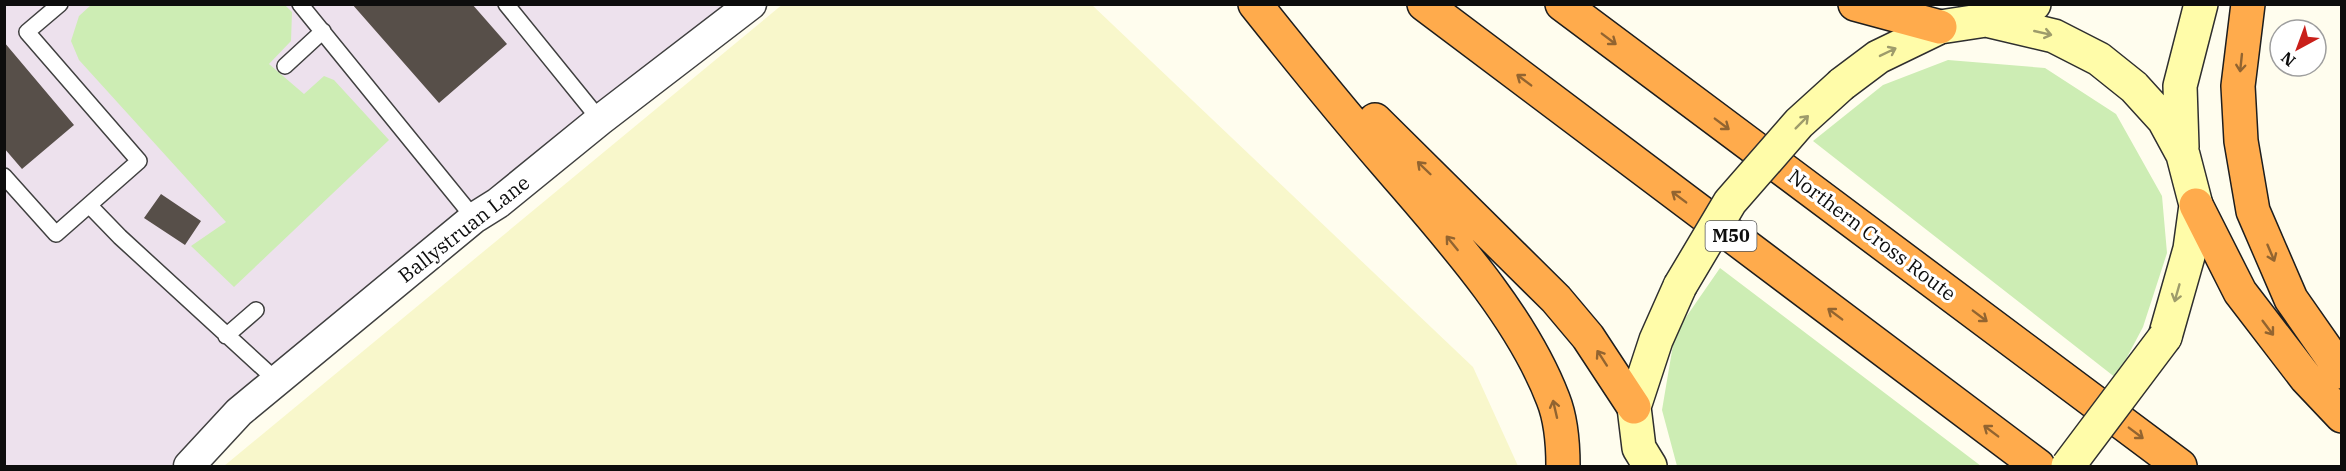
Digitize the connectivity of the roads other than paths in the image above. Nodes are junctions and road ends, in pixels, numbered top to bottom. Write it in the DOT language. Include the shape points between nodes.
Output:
graph roads {
  1 [pos="60,4"];
  2 [pos="300,4"];
  3 [pos="506,4"];
  4 [pos="751,4"];
  5 [pos="1255,4"];
  6 [pos="1262,4"];
  7 [pos="1424,4"];
  8 [pos="1562,4"];
  9 [pos="1855,4"];
  10 [pos="2034,4"];
  11 [pos="2201,4"];
  12 [pos="2248,4"];
  13 [pos="1986,20"];
  14 [pos="1940,27"];
  15 [pos="323,31"];
  16 [pos="285,66"];
  17 [pos="600,120"];
  18 [pos="2183,155"];
  19 [pos="4,176"];
  20 [pos="89,205"];
  21 [pos="2196,205"];
  22 [pos="474,218"];
  23 [pos="256,310"];
  24 [pos="226,336"];
  25 [pos="2342,372"];
  26 [pos="277,381"];
  27 [pos="1634,407"];
  28 [pos="2342,416"];
  29 [pos="1641,460"];
  30 [pos="189,466"];
  31 [pos="1563,466"];
  32 [pos="2038,466"];
  33 [pos="2068,466"];
  34 [pos="2180,466"];
  1 -- 20 [label="lane" via="27,32 139,161"];
  2 -- 15 [label="lane"];
  3 -- 17 [label="lane"];
  4 -- 17 [label="street, Ballystruan Lane"];
  31 -- 5 [label="highway, one-way" via="1554,400 1527,347 1489,288"];
  27 -- 6 [label="highway, one-way" via="1588,337 1556,299"];
  32 -- 7 [label="highway, M50, one-way"];
  8 -- 34 [label="highway, Northern Cross Route, one-way"];
  9 -- 14 [label="highway"];
  10 -- 13 [label="main road"];
  11 -- 18 [label="main road" via="2180,86"];
  12 -- 25 [label="highway, one-way" via="2238,86 2241,141 2253,211 2291,299"];
  13 -- 14 [label="main road"];
  13 -- 18 [label="main road, one-way" via="2054,36 2098,59 2134,87 2164,120"];
  27 -- 14 [label="main road, one-way, bridge" via="1656,340 1680,286 1730,202 1799,123 1842,84 1878,57"];
  15 -- 16 [label="lane"];
  15 -- 22 [label="lane"];
  17 -- 22 [label="street, Ballystruan Lane"];
  18 -- 21 [label="main road"];
  19 -- 20 [label="lane" via="56,234"];
  20 -- 24 [label="lane"];
  21 -- 28 [label="highway, one-way" via="2240,292 2306,378"];
  21 -- 33 [label="main road, one-way, bridge" via="2190,249 2165,337"];
  22 -- 26 [label="street, Ballystruan Lane"];
  23 -- 24 [label="lane"];
  24 -- 26 [label="lane"];
  26 -- 30 [label="street, Ballystruan Lane" via="239,412"];
  27 -- 29 [label="main road"];
}
